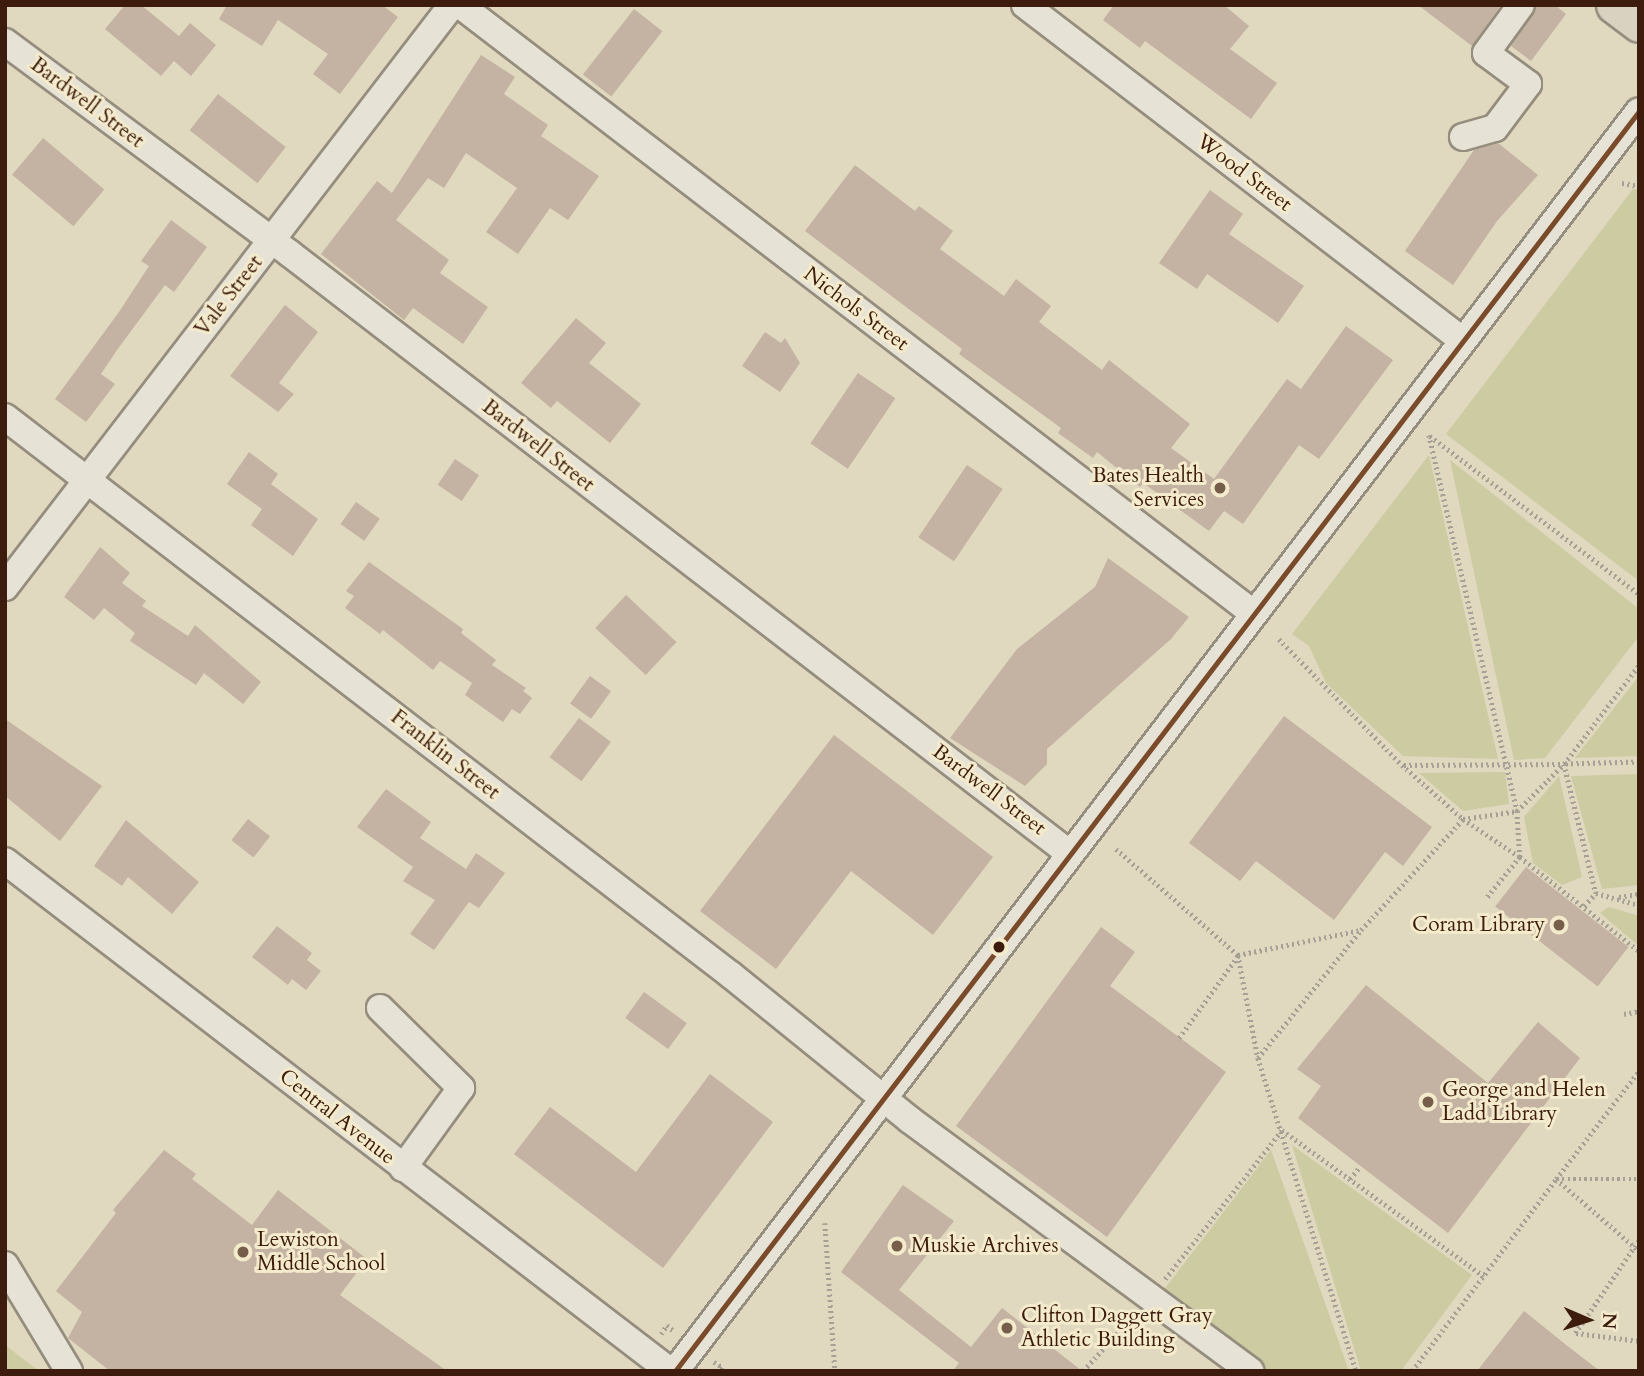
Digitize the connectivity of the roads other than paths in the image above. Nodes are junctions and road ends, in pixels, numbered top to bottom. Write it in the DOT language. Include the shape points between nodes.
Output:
graph roads {
  1 [pos="452,5"];
  2 [pos="460,5"];
  3 [pos="1025,5"];
  4 [pos="1521,5"];
  5 [pos="1614,5"];
  6 [pos="1639,24"];
  7 [pos="5,42"];
  8 [pos="1639,111"];
  9 [pos="1462,137"];
  10 [pos="272,240"];
  11 [pos="1462,340"];
  12 [pos="5,417"];
  13 [pos="88,478"];
  14 [pos="5,587"];
  15 [pos="1252,613"];
  16 [pos="1069,853"];
  17 [pos="5,861"];
  18 [pos="380,1008"];
  19 [pos="881,1097"];
  20 [pos="403,1168"];
  21 [pos="5,1265"];
  22 [pos="69,1371"];
  23 [pos="673,1371"];
  24 [pos="1251,1371"];
  1 -- 10 [label="street, Vale Street"];
  2 -- 15 [label="street, Nichols Street"];
  3 -- 11 [label="street, Wood Street"];
  4 -- 9 [label="street" via="1486,53 1528,84 1495,128"];
  5 -- 6 [label="main road"];
  7 -- 10 [label="street, Bardwell Street"];
  8 -- 11 [label="street"];
  10 -- 13 [label="street, Vale Street"];
  10 -- 16 [label="street, Bardwell Street"];
  11 -- 15 [label="street"];
  12 -- 13 [label="street, Franklin Street"];
  13 -- 14 [label="street, Vale Street"];
  13 -- 19 [label="street, Franklin Street" via="731,975"];
  15 -- 16 [label="street"];
  16 -- 19 [label="street"];
  17 -- 20 [label="street, Central Avenue"];
  18 -- 20 [label="street" via="461,1088"];
  19 -- 23 [label="street"];
  19 -- 24 [label="street, Franklin Street"];
  20 -- 23 [label="street, Central Avenue"];
  21 -- 22 [label="street"];
}
